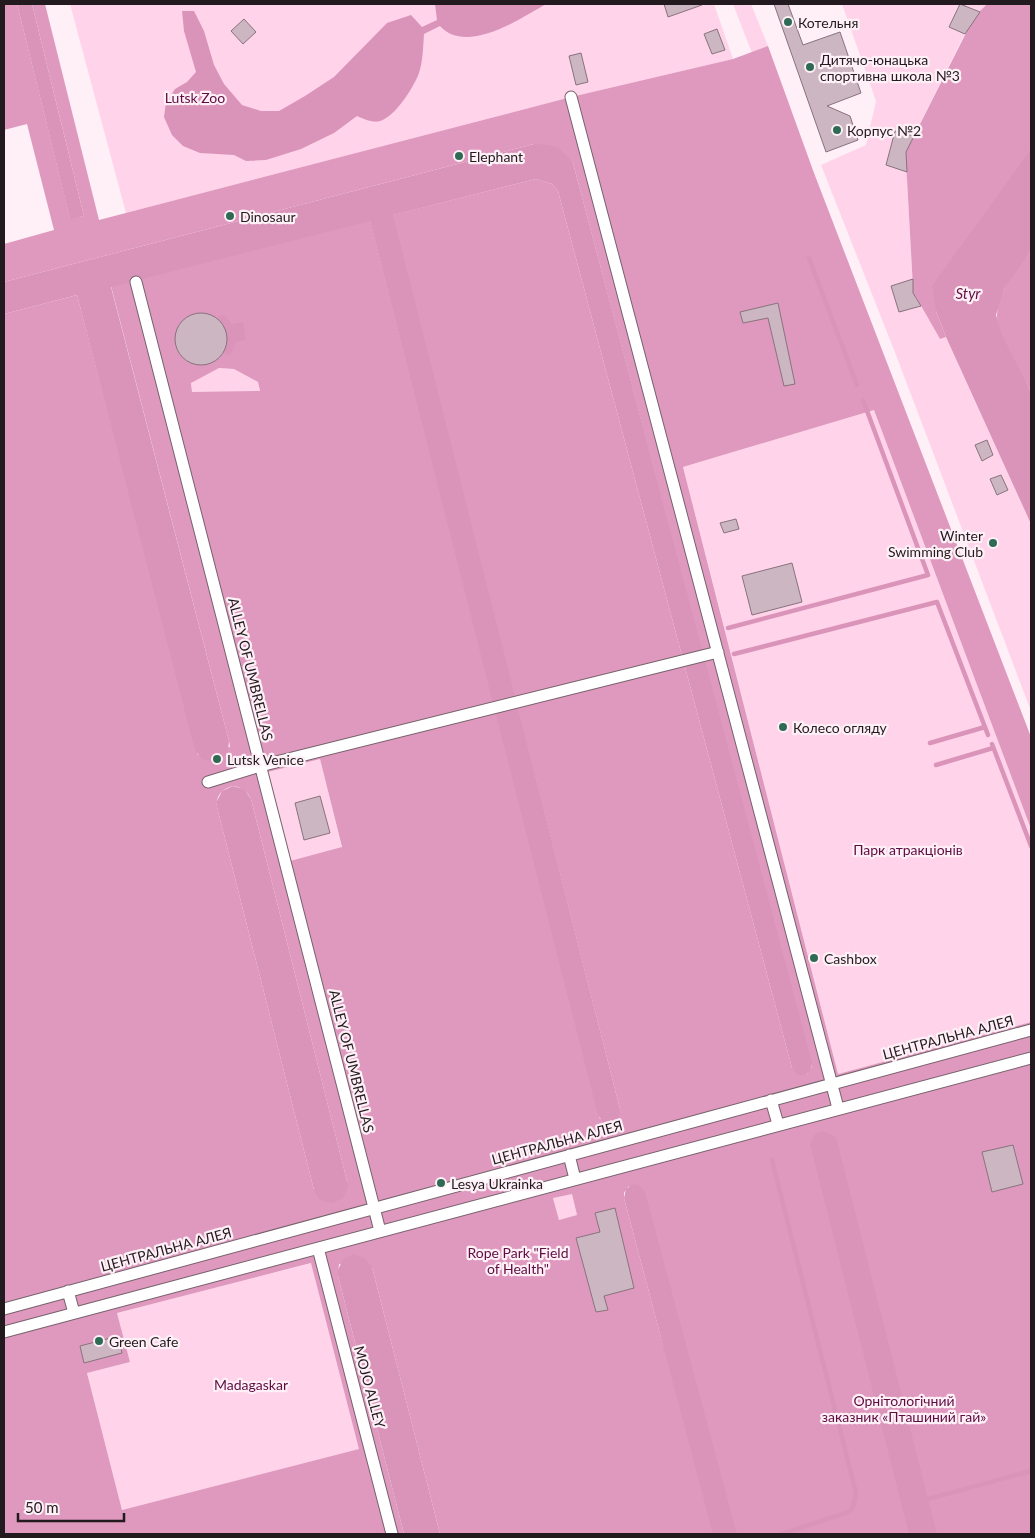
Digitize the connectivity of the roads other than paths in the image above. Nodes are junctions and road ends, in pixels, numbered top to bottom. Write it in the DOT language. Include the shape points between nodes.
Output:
graph roads {
  1 [pos="572,97"];
  2 [pos="136,282"];
  3 [pos="718,652"];
  4 [pos="260,766"];
  5 [pos="208,782"];
  6 [pos="1031,1030"];
  7 [pos="1031,1058"];
  8 [pos="831,1083"];
  9 [pos="771,1100"];
  10 [pos="838,1108"];
  11 [pos="778,1124"];
  12 [pos="569,1155"];
  13 [pos="575,1179"];
  14 [pos="374,1208"];
  15 [pos="380,1231"];
  16 [pos="318,1248"];
  17 [pos="68,1291"];
  18 [pos="4,1309"];
  19 [pos="74,1314"];
  20 [pos="4,1332"];
  21 [pos="392,1534"];
  1 -- 3 [label="street"];
  2 -- 4 [label="street, ALLEY OF UMBRELLAS"];
  3 -- 4 [label="street"];
  3 -- 8 [label="street"];
  4 -- 5 [label="street"];
  4 -- 14 [label="street, ALLEY OF UMBRELLAS"];
  6 -- 8 [label="street, ЦЕНТРАЛЬНА АЛЕЯ"];
  7 -- 10 [label="street"];
  8 -- 9 [label="street, ЦЕНТРАЛЬНА АЛЕЯ"];
  8 -- 10 [label="street"];
  9 -- 11 [label="street"];
  9 -- 12 [label="street, ЦЕНТРАЛЬНА АЛЕЯ"];
  10 -- 11 [label="street"];
  11 -- 13 [label="street"];
  12 -- 13 [label="street"];
  12 -- 14 [label="street, ЦЕНТРАЛЬНА АЛЕЯ"];
  13 -- 15 [label="street"];
  14 -- 15 [label="street, ALLEY OF UMBRELLAS"];
  14 -- 17 [label="street, ЦЕНТРАЛЬНА АЛЕЯ"];
  15 -- 16 [label="street"];
  16 -- 19 [label="street"];
  16 -- 21 [label="street, MOJO ALLEY"];
  17 -- 18 [label="street, ЦЕНТРАЛЬНА АЛЕЯ"];
  17 -- 19 [label="street"];
  19 -- 20 [label="street"];
}
